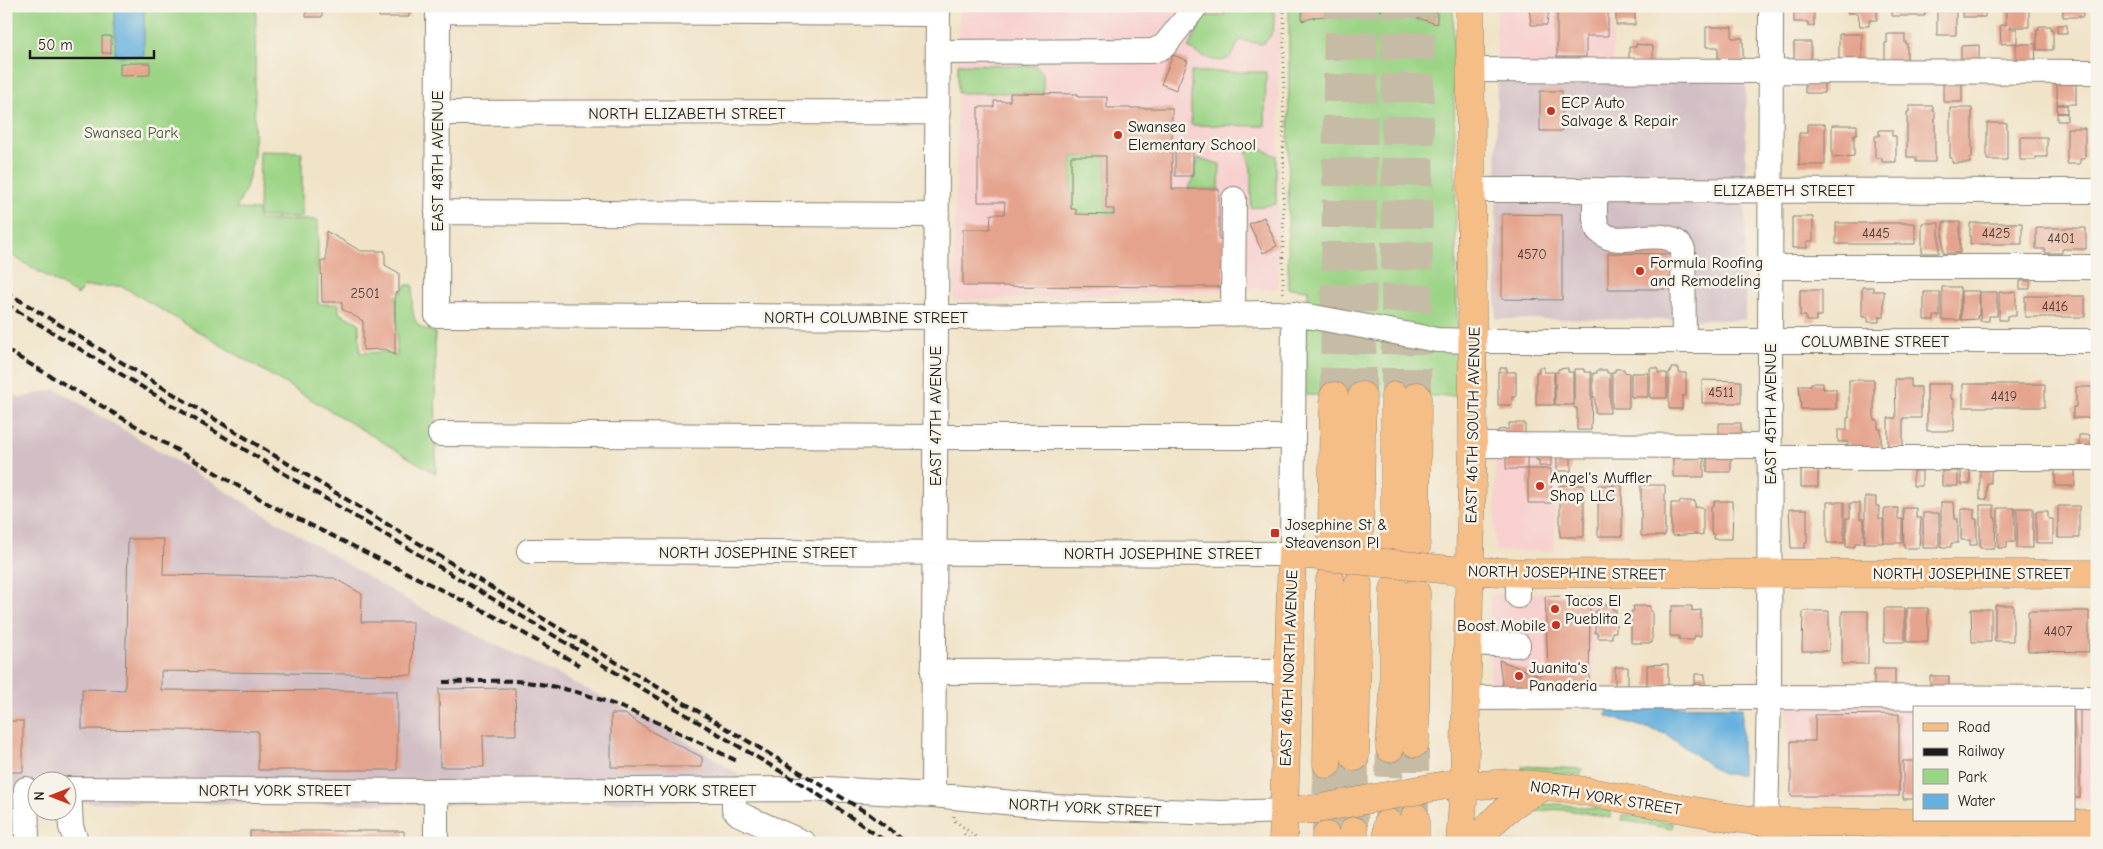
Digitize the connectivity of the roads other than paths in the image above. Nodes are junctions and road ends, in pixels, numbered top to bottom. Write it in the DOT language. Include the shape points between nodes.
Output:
graph roads {
  1 [pos="1196,6"];
  2 [pos="1470,6"];
  3 [pos="1771,6"];
  4 [pos="438,9"];
  5 [pos="938,10"];
  6 [pos="938,52"];
  7 [pos="1471,70"];
  8 [pos="1770,72"];
  9 [pos="2097,72"];
  10 [pos="938,112"];
  11 [pos="437,113"];
  12 [pos="1770,189"];
  13 [pos="1471,190"];
  14 [pos="1595,190"];
  15 [pos="2097,191"];
  16 [pos="1234,199"];
  17 [pos="437,212"];
  18 [pos="937,215"];
  19 [pos="1770,267"];
  20 [pos="2097,267"];
  21 [pos="1233,314"];
  22 [pos="437,315"];
  23 [pos="1301,315"];
  24 [pos="936,317"];
  25 [pos="1684,340"];
  26 [pos="1473,341"];
  27 [pos="1770,341"];
  28 [pos="2097,341"];
  29 [pos="1334,396"];
  30 [pos="1362,396"];
  31 [pos="1406,396"];
  32 [pos="440,434"];
  33 [pos="935,438"];
  34 [pos="1293,438"];
  35 [pos="1473,445"];
  36 [pos="1769,452"];
  37 [pos="2097,458"];
  38 [pos="1332,536"];
  39 [pos="1359,540"];
  40 [pos="1405,546"];
  41 [pos="529,551"];
  42 [pos="934,553"];
  43 [pos="1301,554"];
  44 [pos="1460,571"];
  45 [pos="1769,573"];
  46 [pos="2097,574"];
  47 [pos="1330,580"];
  48 [pos="1358,584"];
  49 [pos="1405,591"];
  50 [pos="1468,643"];
  51 [pos="1518,645"];
  52 [pos="934,672"];
  53 [pos="1289,672"];
  54 [pos="1769,697"];
  55 [pos="1466,698"];
  56 [pos="2097,698"];
  57 [pos="1402,745"];
  58 [pos="1355,757"];
  59 [pos="1327,764"];
  60 [pos="1455,786"];
  61 [pos="1544,788"];
  62 [pos="23,789"];
  63 [pos="78,789"];
  64 [pos="734,790"];
  65 [pos="436,791"];
  66 [pos="933,795"];
  67 [pos="1291,810"];
  68 [pos="71,822"];
  69 [pos="1766,822"];
  70 [pos="2042,824"];
  71 [pos="2097,824"];
  72 [pos="27,843"];
  73 [pos="78,843"];
  74 [pos="436,843"];
  75 [pos="804,843"];
  76 [pos="1283,843"];
  77 [pos="1460,843"];
  78 [pos="1476,843"];
  79 [pos="2079,843"];
  1 -- 6 [label="street" via="1164,46 1153,51"];
  2 -- 7 [label="main road, EAST 46TH SOUTH AVENUE"];
  3 -- 8 [label="street, EAST 45TH AVENUE"];
  4 -- 5 [label="street"];
  4 -- 11 [label="street, EAST 48TH AVENUE"];
  5 -- 6 [label="street, EAST 47TH AVENUE"];
  6 -- 10 [label="street, EAST 47TH AVENUE"];
  7 -- 8 [label="street"];
  7 -- 13 [label="main road, EAST 46TH SOUTH AVENUE"];
  8 -- 9 [label="street"];
  8 -- 12 [label="street, EAST 45TH AVENUE"];
  10 -- 11 [label="street, NORTH ELIZABETH STREET"];
  10 -- 18 [label="street, EAST 47TH AVENUE"];
  11 -- 17 [label="street, EAST 48TH AVENUE"];
  12 -- 14 [label="street, ELIZABETH STREET"];
  12 -- 15 [label="street, ELIZABETH STREET"];
  12 -- 19 [label="street, EAST 45TH AVENUE"];
  13 -- 14 [label="street, ELIZABETH STREET"];
  13 -- 26 [label="main road, EAST 46TH SOUTH AVENUE"];
  14 -- 25 [label="street" via="1598,230 1609,237 1668,237 1678,242 1683,250"];
  16 -- 21 [label="street"];
  17 -- 18 [label="street"];
  17 -- 22 [label="street, EAST 48TH AVENUE"];
  18 -- 24 [label="street, EAST 47TH AVENUE"];
  19 -- 20 [label="street"];
  19 -- 27 [label="street, EAST 45TH AVENUE"];
  21 -- 23 [label="street, NORTH COLUMBINE STREET"];
  21 -- 24 [label="street, NORTH COLUMBINE STREET"];
  22 -- 24 [label="street, NORTH COLUMBINE STREET"];
  23 -- 26 [label="street, NORTH COLUMBINE STREET" via="1437,340"];
  23 -- 34 [label="street, EAST 46TH NORTH AVENUE"];
  24 -- 33 [label="street, EAST 47TH AVENUE"];
  25 -- 26 [label="street, COLUMBINE STREET"];
  25 -- 27 [label="street, COLUMBINE STREET"];
  26 -- 35 [label="main road, EAST 46TH SOUTH AVENUE"];
  27 -- 28 [label="street, COLUMBINE STREET"];
  27 -- 36 [label="street, EAST 45TH AVENUE"];
  29 -- 38 [label="main road"];
  30 -- 39 [label="main road"];
  31 -- 40 [label="main road"];
  32 -- 33 [label="street"];
  33 -- 34 [label="street"];
  33 -- 42 [label="street, EAST 47TH AVENUE"];
  34 -- 43 [label="street, EAST 46TH NORTH AVENUE"];
  35 -- 36 [label="street"];
  35 -- 44 [label="main road, EAST 46TH SOUTH AVENUE"];
  36 -- 37 [label="street"];
  36 -- 45 [label="street, EAST 45TH AVENUE"];
  41 -- 42 [label="street, NORTH JOSEPHINE STREET"];
  42 -- 43 [label="street, NORTH JOSEPHINE STREET"];
  42 -- 52 [label="street, EAST 47TH AVENUE"];
  43 -- 44 [label="main road, NORTH JOSEPHINE STREET, bridge"];
  43 -- 53 [label="main road, EAST 46TH NORTH AVENUE"];
  44 -- 45 [label="main road, NORTH JOSEPHINE STREET" via="1518,584"];
  44 -- 50 [label="main road, EAST 46TH SOUTH AVENUE"];
  45 -- 46 [label="main road, NORTH JOSEPHINE STREET"];
  45 -- 54 [label="street, EAST 45TH AVENUE"];
  47 -- 59 [label="main road"];
  48 -- 58 [label="main road"];
  49 -- 57 [label="main road"];
  50 -- 51 [label="street"];
  50 -- 55 [label="main road, EAST 46TH SOUTH AVENUE"];
  52 -- 53 [label="street"];
  52 -- 66 [label="street, EAST 47TH AVENUE"];
  53 -- 67 [label="main road, EAST 46TH NORTH AVENUE"];
  54 -- 55 [label="street"];
  54 -- 56 [label="street"];
  54 -- 69 [label="street, EAST 45TH AVENUE"];
  55 -- 60 [label="main road, EAST 46TH SOUTH AVENUE"];
  60 -- 61 [label="main road, NORTH YORK STREET" via="1511,783"];
  60 -- 67 [label="main road, NORTH YORK STREET, bridge" via="1316,809"];
  60 -- 77 [label="main road, EAST 46TH SOUTH AVENUE"];
  61 -- 69 [label="main road, NORTH YORK STREET" via="1584,790"];
  61 -- 78 [label="main road" via="1501,812"];
  62 -- 72 [label="street"];
  63 -- 65 [label="street, NORTH YORK STREET"];
  64 -- 65 [label="street, NORTH YORK STREET"];
  64 -- 66 [label="street, NORTH YORK STREET" via="828,789"];
  64 -- 75 [label="street" via="734,809 739,814"];
  65 -- 74 [label="street"];
  66 -- 67 [label="street, NORTH YORK STREET" via="1003,804 1129,811 1221,813"];
  67 -- 76 [label="main road, EAST 46TH NORTH AVENUE"];
  68 -- 73 [label="street"];
  69 -- 70 [label="main road, NORTH YORK STREET"];
  70 -- 71 [label="main road, NORTH YORK STREET"];
  70 -- 79 [label="street"];
}
